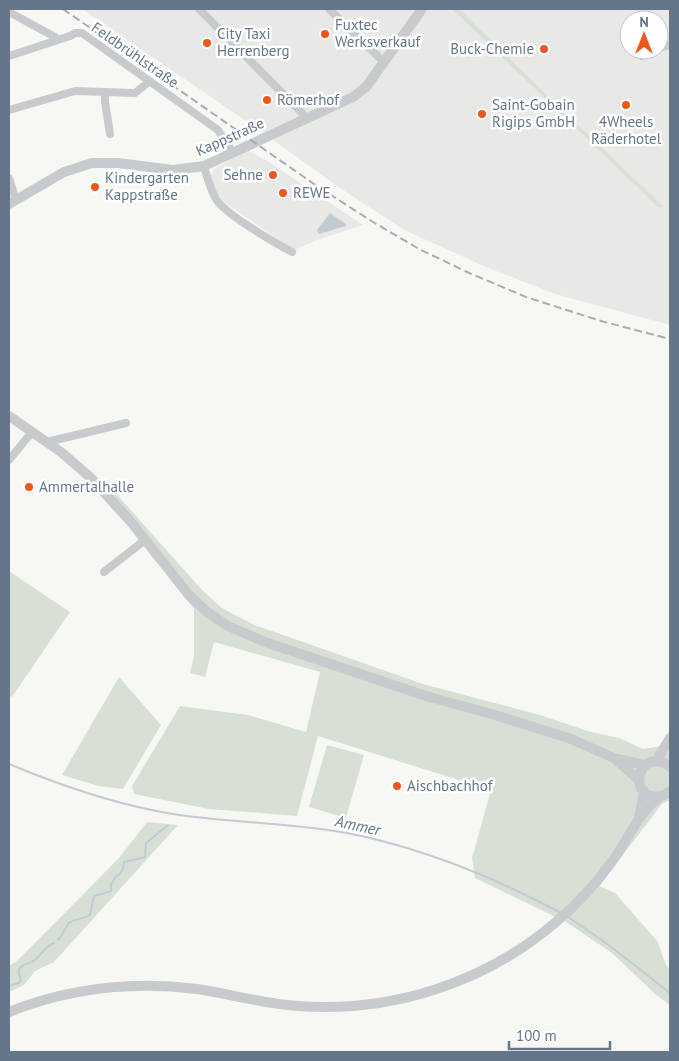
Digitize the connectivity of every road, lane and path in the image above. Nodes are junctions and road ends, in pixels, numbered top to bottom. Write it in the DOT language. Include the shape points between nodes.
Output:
graph roads {
  1 [pos="199,9"];
  2 [pos="329,9"];
  3 [pos="422,9"];
  4 [pos="9,12"];
  5 [pos="57,40"];
  6 [pos="9,56"];
  7 [pos="384,62"];
  8 [pos="150,81"];
  9 [pos="105,92"];
  10 [pos="9,110"];
  11 [pos="305,119"];
  12 [pos="110,134"];
  13 [pos="233,154"];
  14 [pos="204,166"];
  15 [pos="9,178"];
  16 [pos="12,202"];
  17 [pos="292,252"];
  18 [pos="9,416"];
  19 [pos="126,423"];
  20 [pos="32,432"];
  21 [pos="47,442"];
  22 [pos="9,460"];
  23 [pos="145,540"];
  24 [pos="104,572"];
  25 [pos="670,738"];
  26 [pos="614,758"];
  27 [pos="656,761"];
  28 [pos="645,765"];
  29 [pos="670,767"];
  30 [pos="639,780"];
  31 [pos="644,791"];
  32 [pos="670,791"];
  33 [pos="659,797"];
  34 [pos="639,819"];
  35 [pos="9,1012"];
  1 -- 11 [label="street"];
  2 -- 7 [label="street"];
  3 -- 7 [label="street, Kappstraße"];
  4 -- 5 [label="street"];
  5 -- 6 [label="street"];
  5 -- 8 [label="street, Feldbrühlstraße" via="82,33"];
  7 -- 11 [label="street, Kappstraße" via="366,87 353,97"];
  8 -- 9 [label="street" via="135,93"];
  8 -- 13 [label="street, Feldbrühlstraße" via="218,130"];
  9 -- 10 [label="street" via="75,91"];
  9 -- 12 [label="street"];
  11 -- 13 [label="street, Kappstraße"];
  13 -- 14 [label="street, Kappstraße"];
  14 -- 16 [label="street, Kappstraße" via="173,170 92,163 64,172"];
  14 -- 17 [label="street" via="220,205"];
  15 -- 16 [label="street"];
  18 -- 20 [label="street"];
  19 -- 21 [label="street"];
  20 -- 21 [label="street"];
  20 -- 22 [label="street"];
  21 -- 23 [label="street" via="103,491"];
  23 -- 24 [label="street"];
  23 -- 26 [label="street" via="193,600 238,632 426,696 545,730"];
  25 -- 27 [label="street"];
  26 -- 28 [label="street"];
  26 -- 30 [label="street"];
  27 -- 28 [label="street"];
  27 -- 29 [label="street"];
  28 -- 30 [label="street"];
  30 -- 31 [label="street"];
  31 -- 33 [label="street"];
  31 -- 34 [label="street"];
  32 -- 33 [label="street"];
  33 -- 34 [label="street"];
  34 -- 35 [label="street" via="610,864 556,922 515,952 478,972 427,992 386,1002 307,1007 170,986 139,986 79,992"];
}
